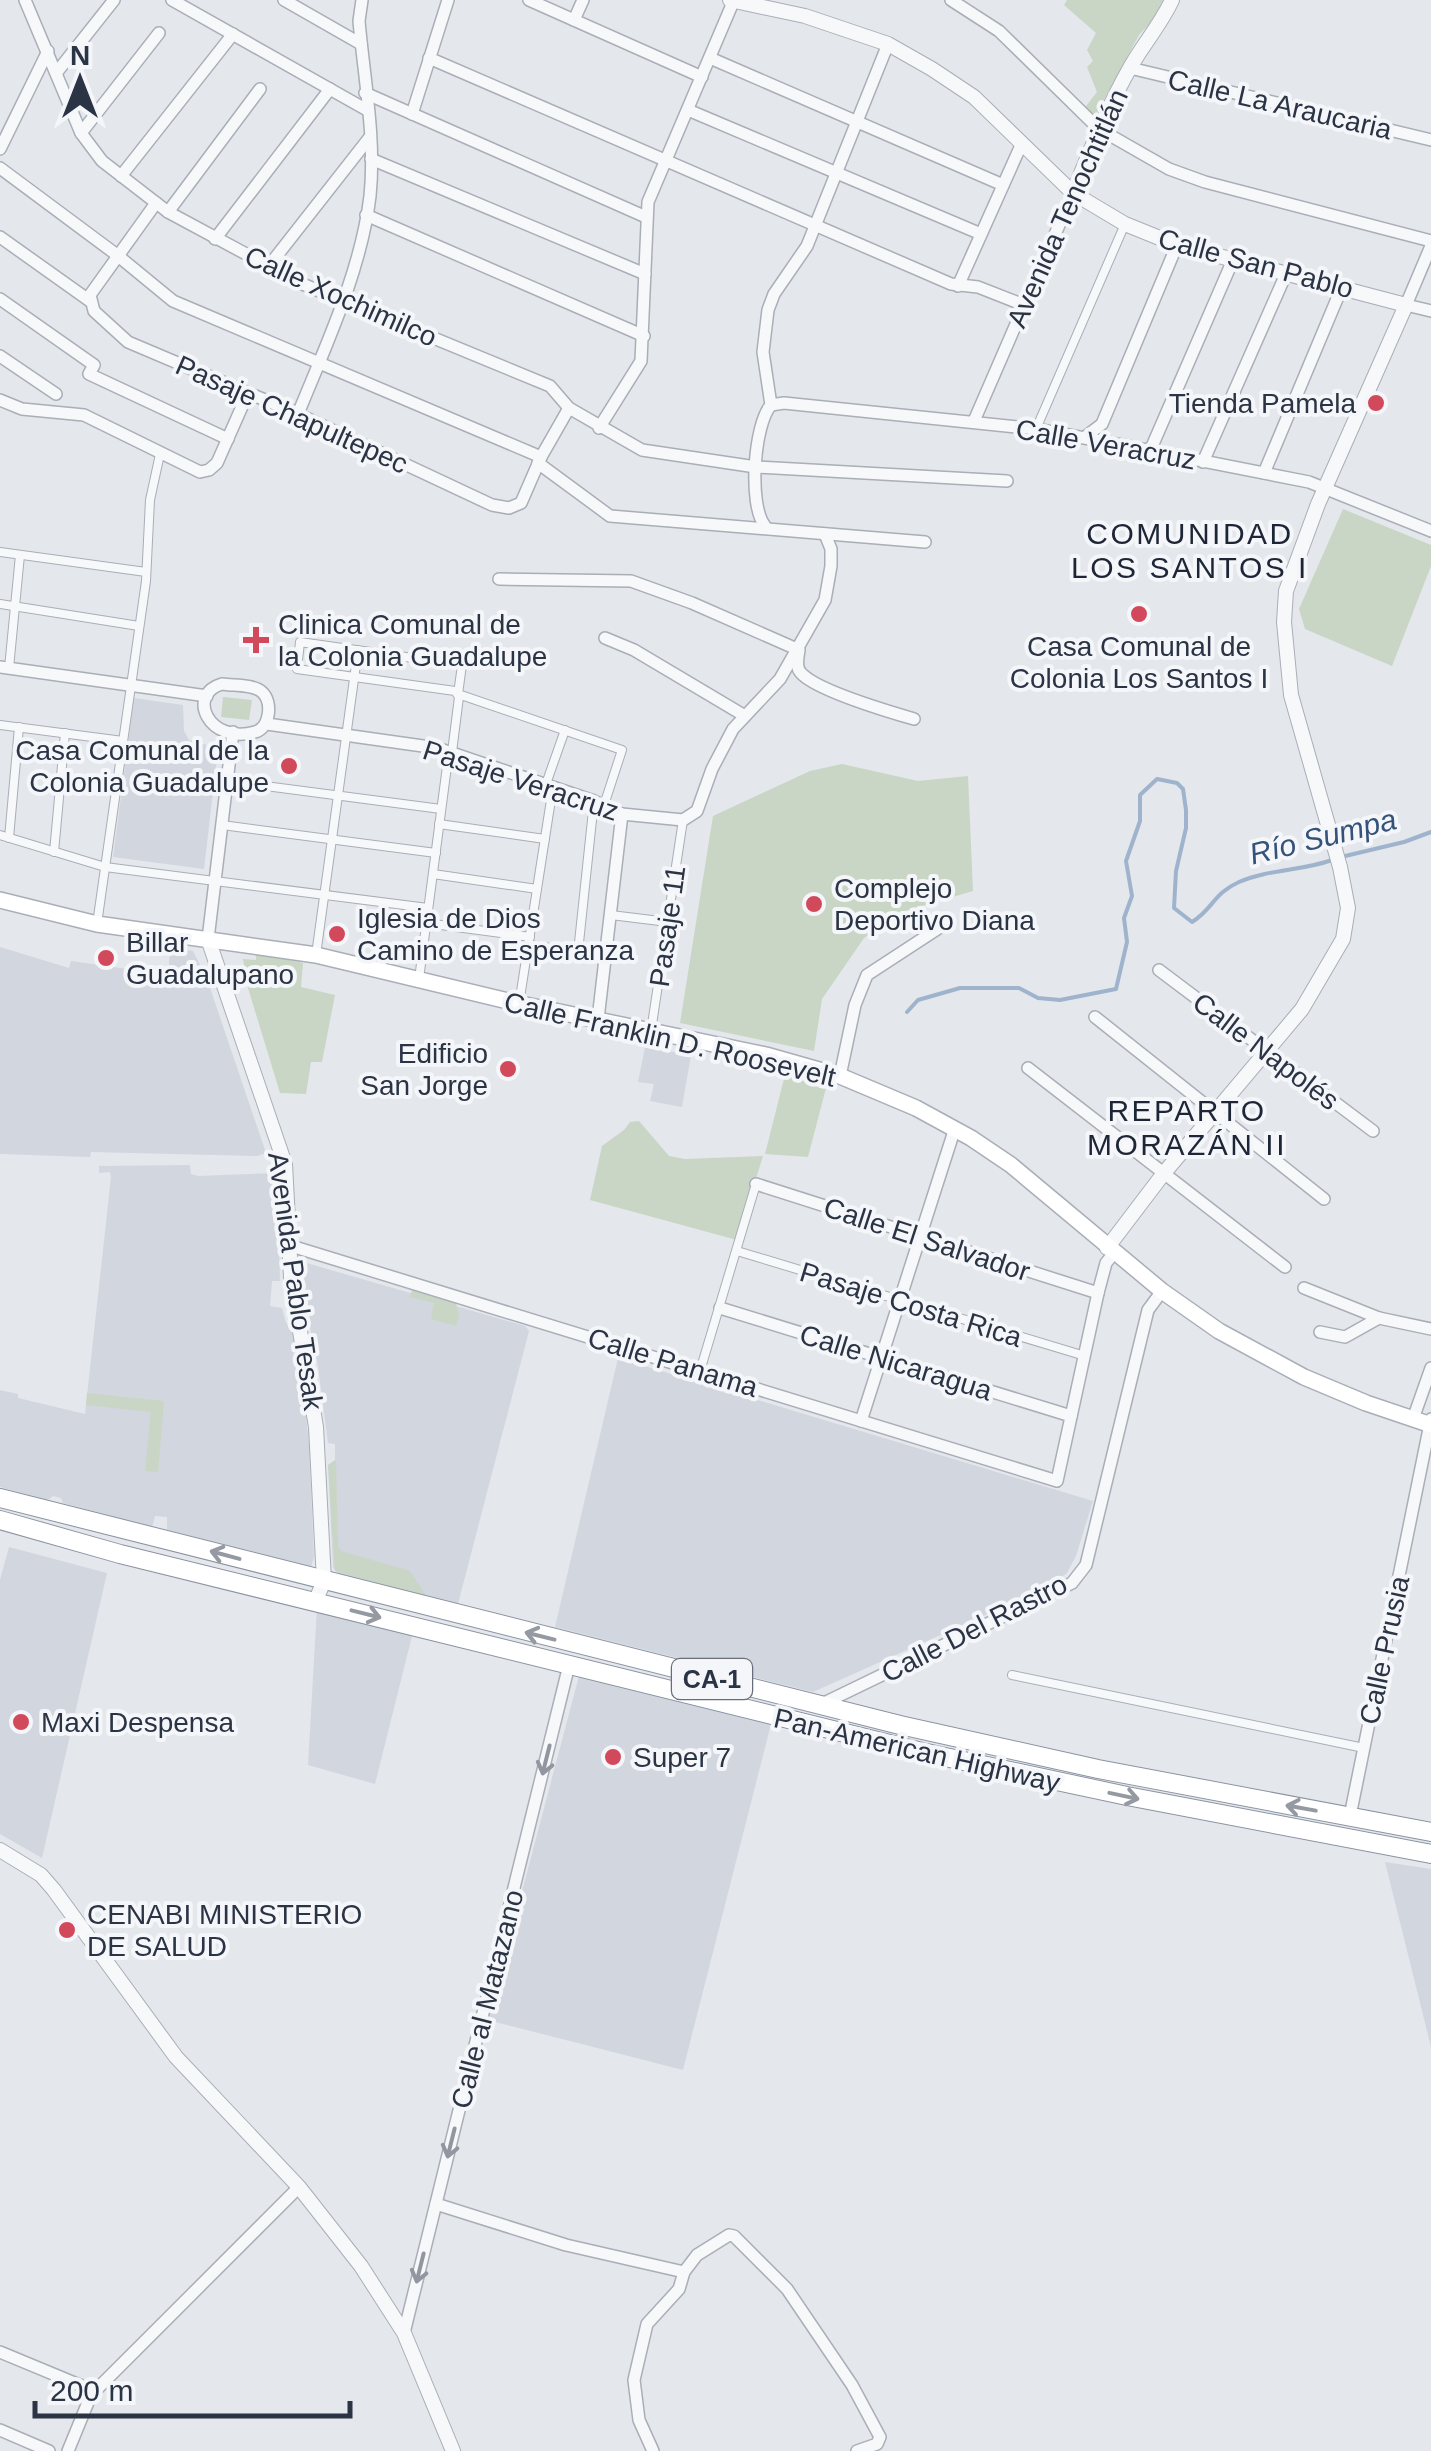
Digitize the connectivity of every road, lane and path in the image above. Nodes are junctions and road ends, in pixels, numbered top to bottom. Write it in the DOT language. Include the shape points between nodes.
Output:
graph roads {
  1 [pos="25,0"];
  2 [pos="114,0"];
  3 [pos="172,0"];
  4 [pos="284,0"];
  5 [pos="362,0"];
  6 [pos="448,0"];
  7 [pos="529,0"];
  8 [pos="583,0"];
  9 [pos="733,0"];
  10 [pos="951,0"];
  11 [pos="1172,0"];
  12 [pos="574,20"];
  13 [pos="160,33"];
  14 [pos="233,34"];
  15 [pos="361,44"];
  16 [pos="888,44"];
  17 [pos="48,52"];
  18 [pos="430,58"];
  19 [pos="710,58"];
  20 [pos="1130,68"];
  21 [pos="57,72"];
  22 [pos="702,78"];
  23 [pos="260,89"];
  24 [pos="330,89"];
  25 [pos="365,94"];
  26 [pos="367,110"];
  27 [pos="688,110"];
  28 [pos="412,114"];
  29 [pos="857,122"];
  30 [pos="1099,129"];
  31 [pos="81,133"];
  32 [pos="370,137"];
  33 [pos="1431,140"];
  34 [pos="1022,143"];
  35 [pos="0,148"];
  36 [pos="371,159"];
  37 [pos="666,162"];
  38 [pos="0,168"];
  39 [pos="836,173"];
  40 [pos="122,176"];
  41 [pos="1003,186"];
  42 [pos="1072,192"];
  43 [pos="156,203"];
  44 [pos="168,212"];
  45 [pos="366,215"];
  46 [pos="646,218"];
  47 [pos="814,224"];
  48 [pos="1125,224"];
  49 [pos="981,234"];
  50 [pos="0,237"];
  51 [pos="215,239"];
  52 [pos="1431,243"];
  53 [pos="1177,245"];
  54 [pos="118,255"];
  55 [pos="1233,260"];
  56 [pos="268,266"];
  57 [pos="645,274"];
  58 [pos="1286,274"];
  59 [pos="958,286"];
  60 [pos="1342,287"];
  61 [pos="0,299"];
  62 [pos="343,300"];
  63 [pos="90,301"];
  64 [pos="1406,305"];
  65 [pos="1024,306"];
  66 [pos="1431,311"];
  67 [pos="644,336"];
  68 [pos="0,356"];
  69 [pos="318,363"];
  70 [pos="248,393"];
  71 [pos="56,394"];
  72 [pos="0,400"];
  73 [pos="771,404"];
  74 [pos="569,408"];
  75 [pos="298,414"];
  76 [pos="974,421"];
  77 [pos="599,428"];
  78 [pos="1036,429"];
  79 [pos="1085,437"];
  80 [pos="228,439"];
  81 [pos="1150,450"];
  82 [pos="160,454"];
  83 [pos="540,460"];
  84 [pos="1203,462"];
  85 [pos="756,467"];
  86 [pos="1264,473"];
  87 [pos="1007,481"];
  88 [pos="1326,489"];
  89 [pos="765,526"];
  90 [pos="1431,532"];
  91 [pos="825,534"];
  92 [pos="924,542"];
  93 [pos="0,552"];
  94 [pos="20,555"];
  95 [pos="146,572"];
  96 [pos="500,579"];
  97 [pos="0,604"];
  98 [pos="15,606"];
  99 [pos="140,626"];
  100 [pos="605,638"];
  101 [pos="358,650"];
  102 [pos="799,650"];
  103 [pos="4,667"];
  104 [pos="355,677"];
  105 [pos="132,685"];
  106 [pos="458,694"];
  107 [pos="207,696"];
  108 [pos="745,716"];
  109 [pos="914,719"];
  110 [pos="0,724"];
  111 [pos="267,724"];
  112 [pos="19,727"];
  113 [pos="565,730"];
  114 [pos="233,732"];
  115 [pos="65,733"];
  116 [pos="346,735"];
  117 [pos="123,742"];
  118 [pos="450,752"];
  119 [pos="227,782"];
  120 [pos="550,786"];
  121 [pos="338,795"];
  122 [pos="599,803"];
  123 [pos="441,809"];
  124 [pos="622,814"];
  125 [pos="682,820"];
  126 [pos="439,824"];
  127 [pos="222,825"];
  128 [pos="5,836"];
  129 [pos="545,839"];
  130 [pos="332,840"];
  131 [pos="54,852"];
  132 [pos="436,853"];
  133 [pos="105,867"];
  134 [pos="433,874"];
  135 [pos="215,881"];
  136 [pos="537,889"];
  137 [pos="324,895"];
  138 [pos="0,900"];
  139 [pos="428,908"];
  140 [pos="610,916"];
  141 [pos="668,922"];
  142 [pos="426,923"];
  143 [pos="96,924"];
  144 [pos="942,926"];
  145 [pos="208,938"];
  146 [pos="529,941"];
  147 [pos="578,952"];
  148 [pos="316,955"];
  149 [pos="606,956"];
  150 [pos="1160,970"];
  151 [pos="419,979"];
  152 [pos="520,1004"];
  153 [pos="1094,1017"];
  154 [pos="598,1019"];
  155 [pos="651,1031"];
  156 [pos="1264,1050"];
  157 [pos="1028,1068"];
  158 [pos="840,1076"];
  159 [pos="1214,1112"];
  160 [pos="955,1128"];
  161 [pos="1373,1131"];
  162 [pos="1164,1173"];
  163 [pos="756,1184"];
  164 [pos="1324,1199"];
  165 [pos="920,1237"];
  166 [pos="288,1245"];
  167 [pos="737,1251"];
  168 [pos="1110,1251"];
  169 [pos="1285,1267"];
  170 [pos="1304,1288"];
  171 [pos="1162,1292"];
  172 [pos="1098,1293"];
  173 [pos="900,1300"];
  174 [pos="720,1308"];
  175 [pos="1379,1318"];
  176 [pos="1431,1328"];
  177 [pos="1320,1332"];
  178 [pos="1085,1356"];
  179 [pos="882,1357"];
  180 [pos="1431,1368"];
  181 [pos="700,1371"];
  182 [pos="1072,1416"];
  183 [pos="861,1421"];
  184 [pos="1426,1422"];
  185 [pos="0,1498"];
  186 [pos="0,1520"];
  187 [pos="130,1530"];
  188 [pos="159,1538"];
  189 [pos="120,1554"];
  190 [pos="153,1562"];
  191 [pos="324,1581"];
  192 [pos="315,1602"];
  193 [pos="569,1665"];
  194 [pos="1012,1675"];
  195 [pos="780,1696"];
  196 [pos="818,1706"];
  197 [pos="900,1725"];
  198 [pos="932,1732"];
  199 [pos="892,1745"];
  200 [pos="1364,1748"];
  201 [pos="927,1753"];
  202 [pos="1350,1816"];
  203 [pos="1431,1832"];
  204 [pos="0,1850"];
  205 [pos="1431,1854"];
  206 [pos="299,2187"];
  207 [pos="436,2204"];
  208 [pos="684,2272"];
  209 [pos="404,2332"];
  210 [pos="0,2352"];
  211 [pos="94,2391"];
  212 [pos="0,2430"];
  213 [pos="48,2451"];
  214 [pos="68,2451"];
  215 [pos="453,2451"];
  216 [pos="653,2451"];
  217 [pos="857,2451"];
  1 -- 17 [label="street, Calle Xochimilco"];
  2 -- 21 [label="street"];
  3 -- 14 [label="street"];
  4 -- 15 [label="street"];
  5 -- 15 [label="street"];
  6 -- 18 [label="street"];
  7 -- 12 [label="street"];
  8 -- 12 [label="street"];
  9 -- 16 [label="street, Calle San Pablo"];
  9 -- 19 [label="street"];
  10 -- 30 [label="street" via="999,32"];
  11 -- 20 [label="street, Avenida Tenochtitlán"];
  12 -- 22 [label="street"];
  13 -- 31 [label="street"];
  14 -- 24 [label="street"];
  14 -- 40 [label="street"];
  15 -- 25 [label="street"];
  16 -- 29 [label="street"];
  16 -- 34 [label="street, Calle San Pablo" via="974,97"];
  17 -- 21 [label="street, Calle Xochimilco"];
  17 -- 35 [label="street"];
  18 -- 28 [label="street"];
  18 -- 37 [label="street"];
  19 -- 22 [label="street"];
  19 -- 29 [label="street"];
  20 -- 30 [label="street, Avenida Tenochtitlán"];
  20 -- 33 [label="street, Calle La Araucaria"];
  21 -- 31 [label="street, Calle Xochimilco"];
  22 -- 27 [label="street"];
  23 -- 44 [label="street"];
  24 -- 26 [label="street"];
  24 -- 51 [label="street"];
  25 -- 26 [label="street"];
  25 -- 28 [label="street"];
  26 -- 32 [label="street"];
  27 -- 37 [label="street"];
  27 -- 39 [label="street"];
  28 -- 46 [label="street"];
  29 -- 39 [label="street"];
  29 -- 41 [label="street"];
  30 -- 42 [label="street, Avenida Tenochtitlán"];
  30 -- 52 [label="street" via="1205,182"];
  31 -- 40 [label="street, Calle Xochimilco"];
  32 -- 36 [label="street"];
  32 -- 56 [label="street"];
  34 -- 41 [label="street"];
  34 -- 42 [label="street, Calle San Pablo"];
  36 -- 45 [label="street"];
  36 -- 57 [label="street"];
  37 -- 46 [label="street"];
  37 -- 47 [label="street"];
  38 -- 54 [label="street"];
  39 -- 47 [label="street"];
  39 -- 49 [label="street"];
  40 -- 43 [label="street, Calle Xochimilco"];
  41 -- 49 [label="street"];
  42 -- 48 [label="street, Calle San Pablo"];
  42 -- 65 [label="street, Avenida Tenochtitlán"];
  43 -- 44 [label="street, Calle Xochimilco"];
  43 -- 54 [label="street"];
  44 -- 51 [label="street, Calle Xochimilco"];
  45 -- 62 [label="street"];
  45 -- 67 [label="street"];
  46 -- 57 [label="street"];
  47 -- 59 [label="street"];
  47 -- 73 [label="street" via="768,310 762,352"];
  48 -- 53 [label="street, Calle San Pablo"];
  48 -- 78 [label="street"];
  49 -- 59 [label="street"];
  50 -- 63 [label="street, Pasaje Chapultepec"];
  51 -- 56 [label="street, Calle Xochimilco"];
  52 -- 64 [label="street"];
  53 -- 55 [label="street, Calle San Pablo"];
  53 -- 79 [label="street" via="1102,424"];
  54 -- 63 [label="street"];
  54 -- 69 [label="street" via="173,301"];
  55 -- 58 [label="street, Calle San Pablo"];
  55 -- 81 [label="street"];
  56 -- 62 [label="street, Calle Xochimilco"];
  57 -- 67 [label="street"];
  58 -- 60 [label="street, Calle San Pablo"];
  58 -- 84 [label="street"];
  59 -- 65 [label="street"];
  60 -- 64 [label="street, Calle San Pablo"];
  60 -- 86 [label="street"];
  61 -- 80 [label="street" via="94,365 89,374"];
  62 -- 69 [label="street"];
  62 -- 74 [label="street, Calle Xochimilco" via="550,386"];
  63 -- 70 [label="street, Pasaje Chapultepec" via="128,342"];
  64 -- 66 [label="street, Calle San Pablo"];
  64 -- 88 [label="street"];
  65 -- 76 [label="street, Avenida Tenochtitlán"];
  67 -- 77 [label="street" via="641,361"];
  68 -- 71 [label="street"];
  69 -- 75 [label="street"];
  69 -- 83 [label="street"];
  70 -- 75 [label="street, Pasaje Chapultepec"];
  70 -- 80 [label="street"];
  72 -- 82 [label="street" via="84,416"];
  73 -- 76 [label="street, Calle Veracruz"];
  73 -- 85 [label="street" via="762,414"];
  74 -- 77 [label="street, Calle Xochimilco"];
  74 -- 83 [label="street, Pasaje Chapultepec"];
  75 -- 83 [label="street, Pasaje Chapultepec" via="492,506 521,502"];
  76 -- 78 [label="street, Calle Veracruz"];
  77 -- 85 [label="street, Calle Xochimilco" via="642,450"];
  78 -- 79 [label="street, Calle Veracruz"];
  79 -- 81 [label="street, Calle Veracruz"];
  80 -- 82 [label="street" via="208,470"];
  81 -- 84 [label="street, Calle Veracruz"];
  82 -- 95 [label="street"];
  83 -- 89 [label="street" via="610,516"];
  84 -- 86 [label="street, Calle Veracruz"];
  85 -- 87 [label="street, Calle Xochimilco"];
  85 -- 89 [label="street" via="756,508"];
  86 -- 88 [label="street, Calle Veracruz"];
  88 -- 90 [label="street, Calle Veracruz"];
  88 -- 156 [label="street" via="1294,562 1284,622 1291,696 1348,908 1343,939 1306,1003"];
  89 -- 91 [label="street"];
  91 -- 92 [label="street"];
  91 -- 102 [label="street" via="826,600"];
  93 -- 94 [label="street"];
  94 -- 95 [label="street"];
  94 -- 98 [label="street"];
  95 -- 99 [label="street"];
  96 -- 102 [label="street" via="631,581"];
  97 -- 98 [label="street"];
  98 -- 99 [label="street"];
  98 -- 103 [label="street"];
  99 -- 105 [label="street"];
  100 -- 108 [label="street"];
  101 -- 104 [label="street"];
  101 -- 104 [label="street" via="300,642 296,669"];
  101 -- 106 [label="street" via="462,664"];
  102 -- 108 [label="street"];
  102 -- 109 [label="street" via="802,674"];
  103 -- 105 [label="street"];
  104 -- 106 [label="street"];
  104 -- 116 [label="street"];
  105 -- 107 [label="street"];
  105 -- 117 [label="street"];
  106 -- 113 [label="street"];
  106 -- 118 [label="street"];
  107 -- 111 [label="street" via="218,685 254,688 268,703"];
  107 -- 114 [label="street" via="207,721"];
  108 -- 125 [label="street" via="721,749 697,811"];
  110 -- 112 [label="street"];
  111 -- 114 [label="street"];
  111 -- 116 [label="street, Pasaje Veracruz"];
  112 -- 115 [label="street"];
  112 -- 128 [label="street"];
  113 -- 120 [label="street"];
  113 -- 122 [label="street" via="622,750"];
  114 -- 119 [label="street, Avenida Pablo Tesak"];
  115 -- 117 [label="street"];
  115 -- 131 [label="street"];
  116 -- 118 [label="street, Pasaje Veracruz"];
  116 -- 121 [label="street"];
  117 -- 133 [label="street"];
  118 -- 120 [label="street, Pasaje Veracruz"];
  118 -- 123 [label="street"];
  119 -- 121 [label="street"];
  119 -- 127 [label="street, Avenida Pablo Tesak"];
  120 -- 122 [label="street, Pasaje Veracruz"];
  120 -- 129 [label="street"];
  121 -- 123 [label="street"];
  121 -- 130 [label="street"];
  122 -- 124 [label="street, Pasaje Veracruz"];
  122 -- 147 [label="street"];
  123 -- 126 [label="street"];
  124 -- 125 [label="street, Pasaje Veracruz"];
  124 -- 140 [label="street"];
  125 -- 141 [label="street, Pasaje 11"];
  126 -- 129 [label="street"];
  126 -- 132 [label="street"];
  127 -- 130 [label="street"];
  127 -- 135 [label="street, Avenida Pablo Tesak"];
  128 -- 131 [label="street"];
  129 -- 136 [label="street"];
  130 -- 132 [label="street"];
  130 -- 137 [label="street"];
  131 -- 133 [label="street"];
  132 -- 134 [label="street"];
  133 -- 135 [label="street"];
  133 -- 143 [label="street"];
  134 -- 136 [label="street"];
  134 -- 139 [label="street"];
  135 -- 137 [label="street"];
  135 -- 145 [label="street, Avenida Pablo Tesak"];
  136 -- 146 [label="street"];
  137 -- 139 [label="street"];
  137 -- 148 [label="street"];
  138 -- 143 [label="main road, Calle Franklin D. Roosevelt"];
  139 -- 142 [label="street"];
  140 -- 141 [label="street"];
  140 -- 149 [label="street"];
  141 -- 155 [label="street, Pasaje 11"];
  142 -- 146 [label="street"];
  142 -- 151 [label="street"];
  143 -- 145 [label="main road, Calle Franklin D. Roosevelt"];
  144 -- 158 [label="street" via="867,975"];
  145 -- 148 [label="main road, Calle Franklin D. Roosevelt"];
  145 -- 166 [label="street, Avenida Pablo Tesak" via="285,1164"];
  146 -- 147 [label="street"];
  146 -- 152 [label="street"];
  147 -- 149 [label="street"];
  148 -- 151 [label="main road, Calle Franklin D. Roosevelt"];
  149 -- 154 [label="street"];
  150 -- 156 [label="street, Calle Napolés"];
  151 -- 152 [label="main road, Calle Franklin D. Roosevelt"];
  152 -- 154 [label="main road, Calle Franklin D. Roosevelt"];
  153 -- 159 [label="street"];
  154 -- 155 [label="main road, Calle Franklin D. Roosevelt"];
  155 -- 158 [label="main road, Calle Franklin D. Roosevelt"];
  156 -- 159 [label="street"];
  156 -- 161 [label="street, Calle Napolés"];
  157 -- 162 [label="street"];
  158 -- 160 [label="main road, Calle Franklin D. Roosevelt"];
  159 -- 162 [label="street"];
  159 -- 164 [label="street"];
  160 -- 165 [label="street"];
  160 -- 168 [label="main road, Calle Franklin D. Roosevelt" via="1010,1164"];
  162 -- 168 [label="street"];
  162 -- 169 [label="street"];
  163 -- 165 [label="street, Calle El Salvador"];
  163 -- 167 [label="street"];
  165 -- 172 [label="street, Calle El Salvador"];
  165 -- 173 [label="street"];
  166 -- 181 [label="street, Calle Panama"];
  166 -- 191 [label="street, Avenida Pablo Tesak" via="316,1427"];
  167 -- 173 [label="street, Pasaje Costa Rica"];
  167 -- 174 [label="street"];
  168 -- 171 [label="main road, Calle Franklin D. Roosevelt"];
  168 -- 172 [label="street"];
  170 -- 175 [label="street"];
  171 -- 184 [label="main road, Calle Franklin D. Roosevelt" via="1304,1377"];
  171 -- 196 [label="street, Calle Del Rastro" via="1148,1310 1086,1564 1072,1583"];
  172 -- 178 [label="street"];
  173 -- 178 [label="street, Pasaje Costa Rica"];
  173 -- 179 [label="street"];
  174 -- 179 [label="street, Calle Nicaragua"];
  174 -- 181 [label="street"];
  175 -- 176 [label="street"];
  175 -- 177 [label="street" via="1345,1337"];
  178 -- 182 [label="street"];
  179 -- 182 [label="street, Calle Nicaragua"];
  179 -- 183 [label="street"];
  180 -- 184 [label="street, Calle Prusia"];
  181 -- 183 [label="street, Calle Panama"];
  182 -- 183 [label="street, Calle Panama" via="1057,1481"];
  184 -- 200 [label="street, Calle Prusia"];
  185 -- 187 [label="highway, Pan-American Highway / CA-1"];
  186 -- 189 [label="highway, Pan-American Highway / CA-1"];
  187 -- 188 [label="highway, Pan-American Highway / CA-1"];
  187 -- 189 [label="highway" via="138,1545"];
  188 -- 190 [label="highway" via="144,1545"];
  191 -- 188 [label="highway, Pan-American Highway / CA-1, one-way"];
  189 -- 190 [label="highway, Pan-American Highway / CA-1"];
  190 -- 192 [label="highway, Pan-American Highway / CA-1"];
  191 -- 192 [label="street, Avenida Pablo Tesak"];
  195 -- 191 [label="highway, Pan-American Highway / CA-1, one-way"];
  192 -- 193 [label="highway, Pan-American Highway / CA-1, one-way"];
  193 -- 195 [label="highway" via="588,1656 753,1698"];
  193 -- 199 [label="highway, Pan-American Highway / CA-1"];
  193 -- 207 [label="street, Calle al Matazano, one-way"];
  194 -- 200 [label="street"];
  195 -- 196 [label="highway, Pan-American Highway / CA-1"];
  196 -- 197 [label="highway, Pan-American Highway / CA-1"];
  197 -- 198 [label="highway, Pan-American Highway / CA-1"];
  197 -- 199 [label="highway" via="907,1741"];
  198 -- 201 [label="highway" via="920,1742"];
  202 -- 198 [label="highway, Pan-American Highway / CA-1, one-way"];
  199 -- 201 [label="highway, Pan-American Highway / CA-1"];
  200 -- 202 [label="street, Calle Prusia"];
  201 -- 205 [label="highway, Pan-American Highway / CA-1, one-way"];
  202 -- 203 [label="highway, Pan-American Highway / CA-1"];
  204 -- 206 [label="street" via="54,1890 176,2057"];
  206 -- 209 [label="street"];
  206 -- 211 [label="street"];
  207 -- 208 [label="street" via="566,2246"];
  207 -- 209 [label="street, Calle al Matazano, one-way"];
  208 -- 216 [label="street" via="679,2289 648,2324 634,2380 638,2420"];
  208 -- 217 [label="street" via="724,2236 734,2236 787,2289 880,2437"];
  209 -- 215 [label="street"];
  210 -- 211 [label="street"];
  211 -- 214 [label="street"];
  212 -- 213 [label="street"];
}
